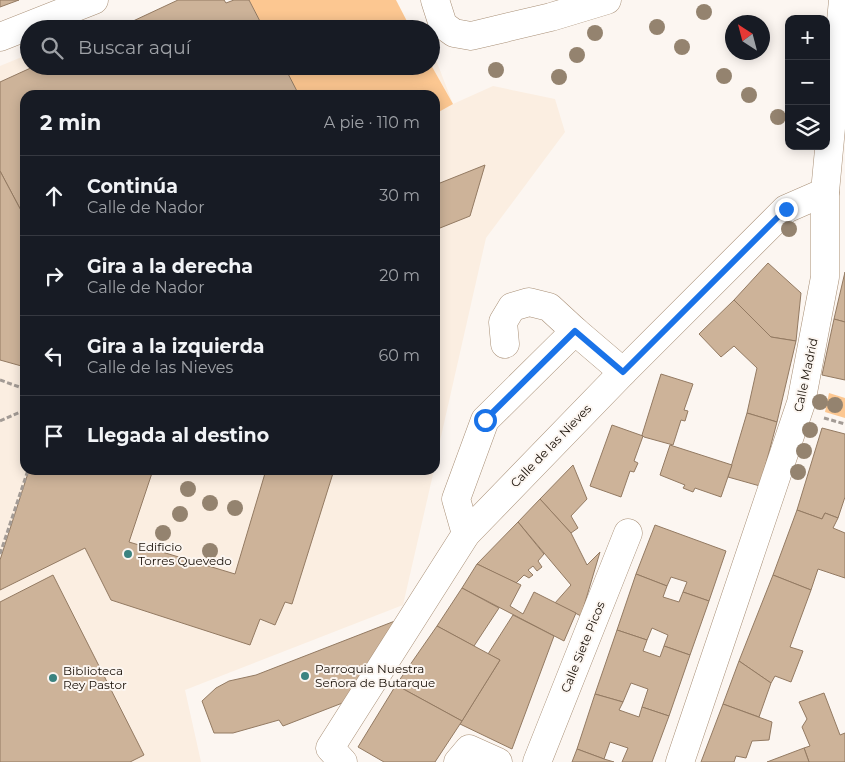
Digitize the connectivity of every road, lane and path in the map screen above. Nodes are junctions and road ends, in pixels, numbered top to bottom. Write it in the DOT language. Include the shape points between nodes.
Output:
graph roads {
  1 [pos="94,0"];
  2 [pos="434,0"];
  3 [pos="607,0"];
  4 [pos="843,0"];
  5 [pos="43,20"];
  6 [pos="20,29"];
  7 [pos="0,37"];
  8 [pos="825,192"];
  9 [pos="575,331"];
  10 [pos="505,344"];
  11 [pos="623,372"];
  12 [pos="0,380"];
  13 [pos="20,387"];
  14 [pos="20,412"];
  15 [pos="822,418"];
  16 [pos="0,421"];
  17 [pos="845,424"];
  18 [pos="26,475"];
  19 [pos="628,533"];
  20 [pos="466,534"];
  21 [pos="0,554"];
  22 [pos="336,755"];
  23 [pos="458,762"];
  24 [pos="498,762"];
  25 [pos="538,762"];
  26 [pos="680,762"];
  1 -- 5 [label="street"];
  2 -- 3 [label="street" via="443,25 454,33 470,36"];
  4 -- 8 [label="street, Calle Madrid"];
  6 -- 7 [label="street"];
  8 -- 11 [label="street, Calle de las Nieves" via="786,209"];
  8 -- 26 [label="street, Calle Madrid" via="825,276 801,403"];
  9 -- 10 [label="street" via="549,307 529,302 512,307 503,322"];
  9 -- 11 [label="street"];
  9 -- 20 [label="street" via="485,420 456,499"];
  11 -- 20 [label="street, Calle de las Nieves"];
  12 -- 13 [label="path"];
  14 -- 16 [label="path"];
  15 -- 17 [label="path"];
  18 -- 21 [label="path"];
  19 -- 25 [label="street, Calle Siete Picos"];
  20 -- 22 [label="street, Calle de las Nieves"];
  23 -- 24 [label="street" via="469,749"];
}
